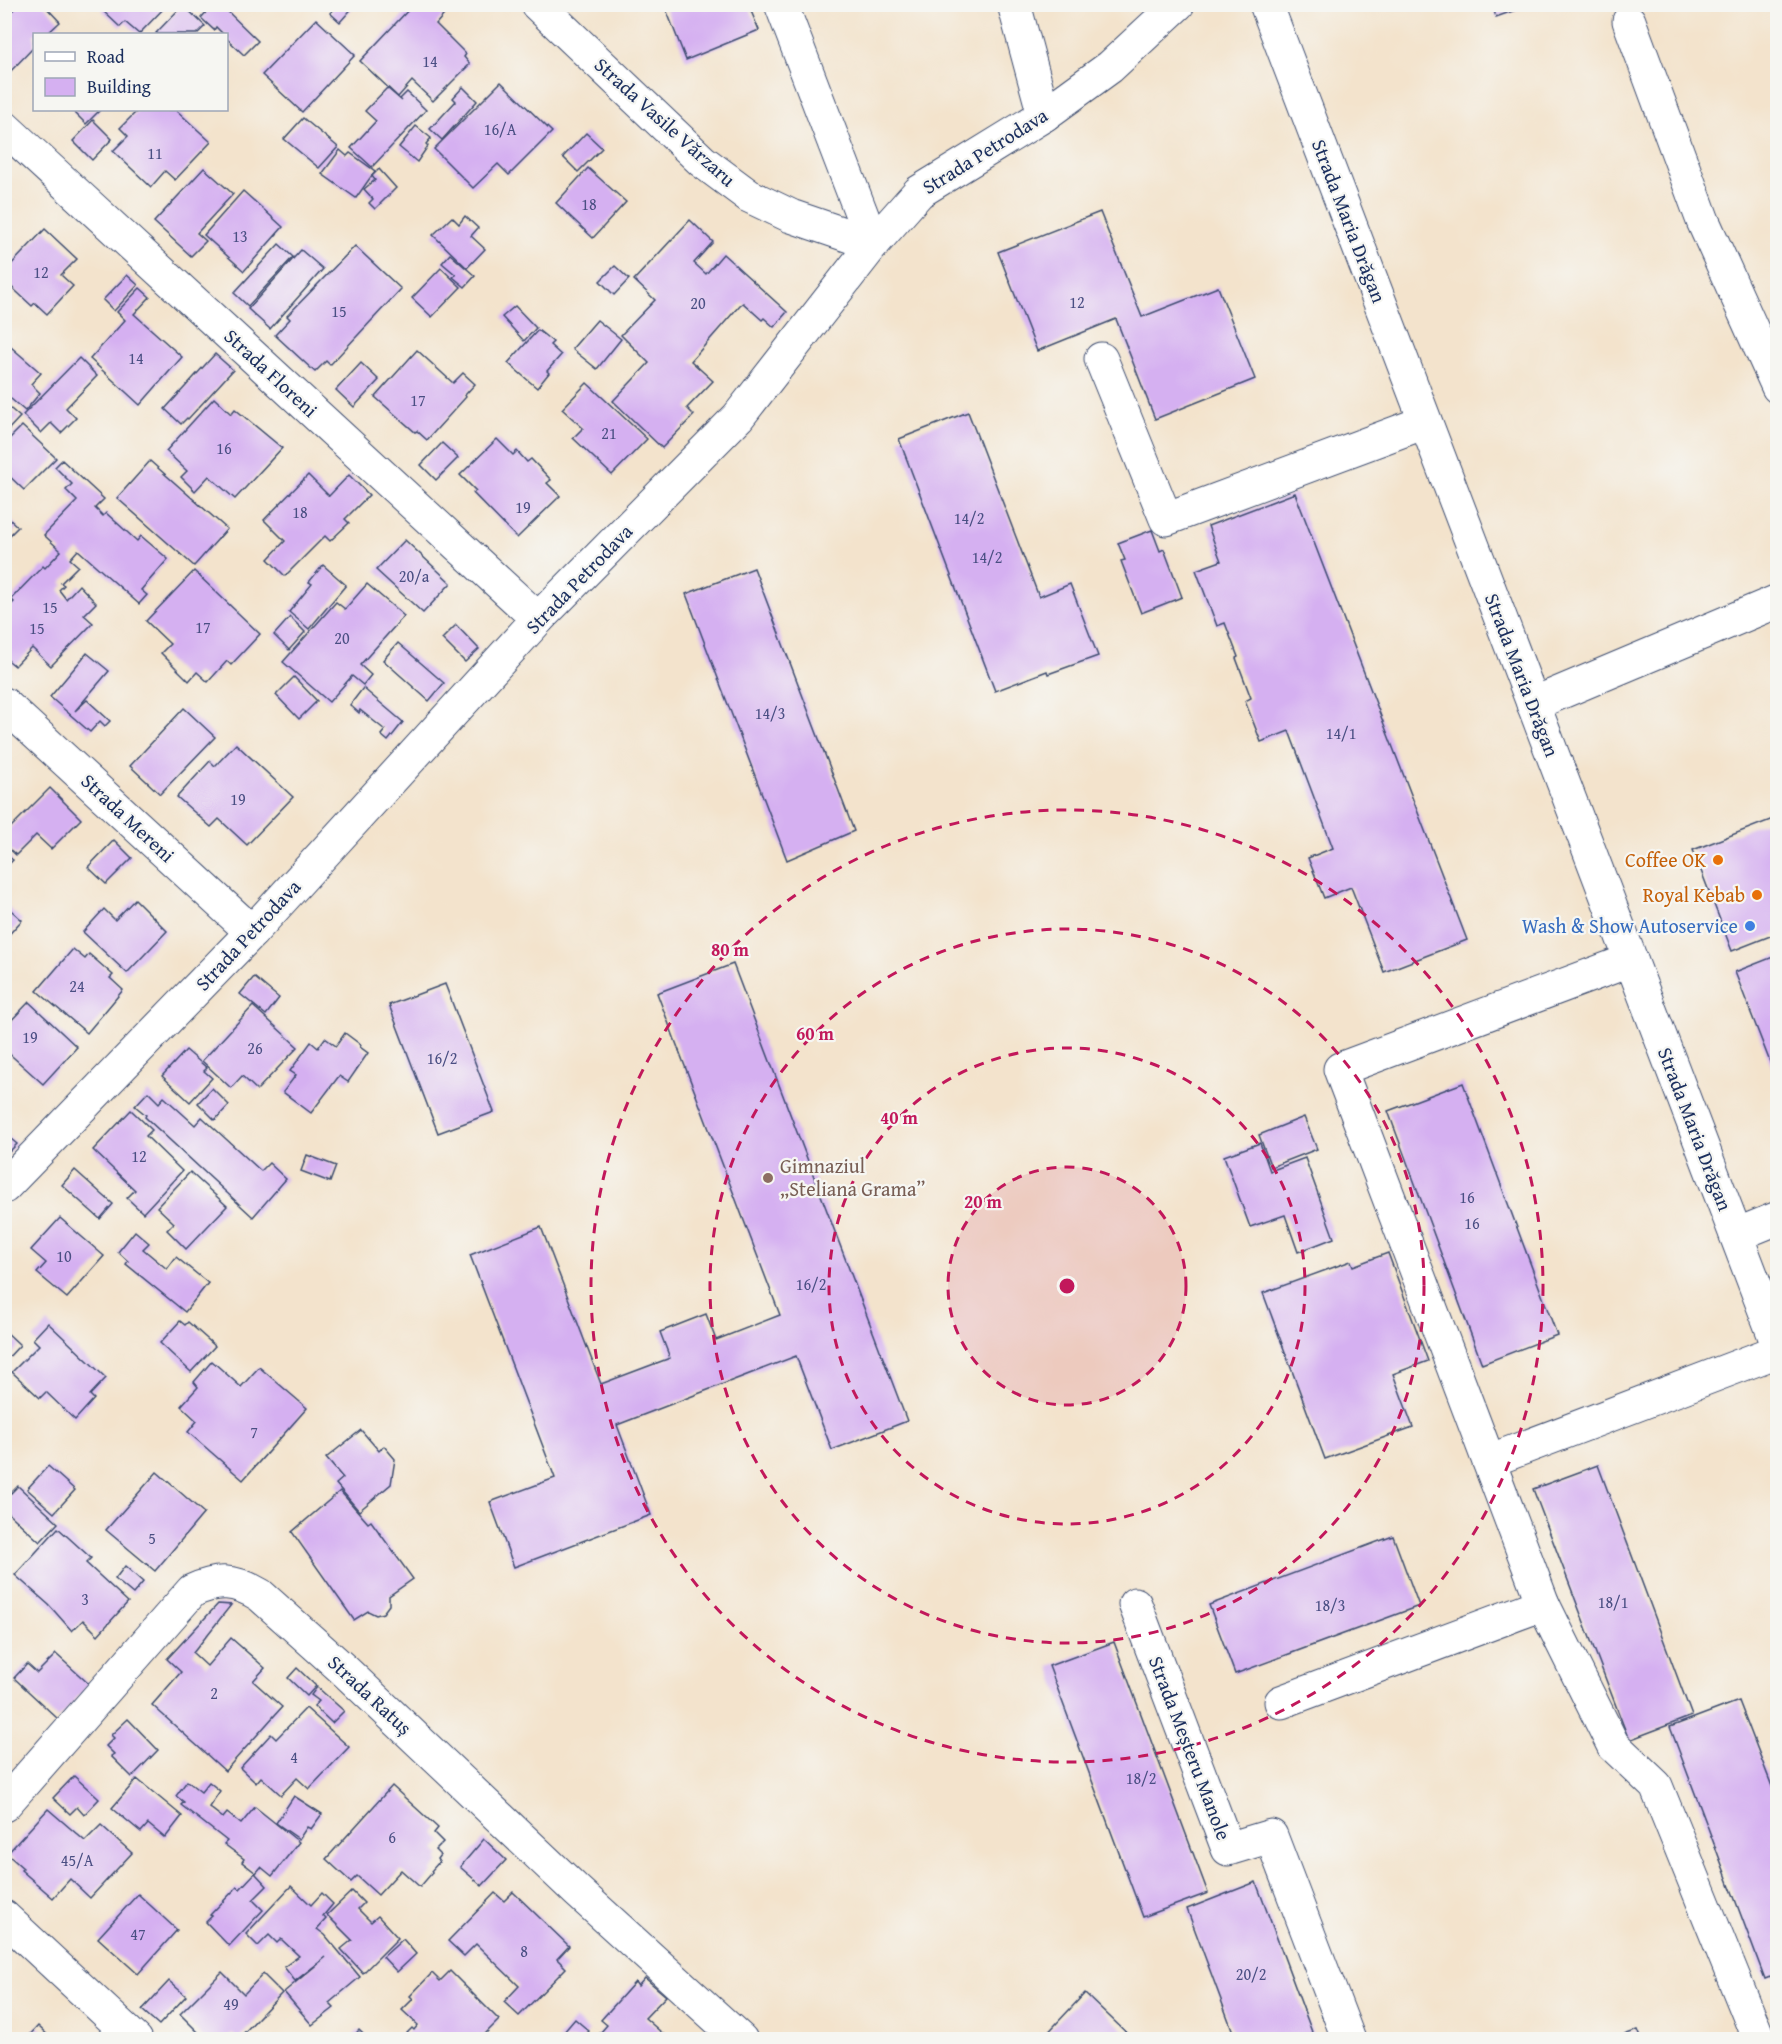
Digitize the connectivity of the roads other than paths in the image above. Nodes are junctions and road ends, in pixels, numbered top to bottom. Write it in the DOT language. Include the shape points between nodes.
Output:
graph roads {
  1 [pos="537,4"];
  2 [pos="781,4"];
  3 [pos="1014,4"];
  4 [pos="1178,4"];
  5 [pos="1266,4"];
  6 [pos="1629,21"];
  7 [pos="1044,115"];
  8 [pos="4,128"];
  9 [pos="873,244"];
  10 [pos="1101,359"];
  11 [pos="1778,387"];
  12 [pos="1425,422"];
  13 [pos="1778,601"];
  14 [pos="538,619"];
  15 [pos="4,704"];
  16 [pos="1533,704"];
  17 [pos="252,932"];
  18 [pos="1631,960"];
  19 [pos="4,1187"];
  20 [pos="1778,1218"];
  21 [pos="1736,1235"];
  22 [pos="1778,1345"];
  23 [pos="1778,1351"];
  24 [pos="1489,1461"];
  25 [pos="1134,1604"];
  26 [pos="1544,1604"];
  27 [pos="1281,1702"];
  28 [pos="4,1805"];
  29 [pos="4,1917"];
  30 [pos="136,2040"];
  31 [pos="741,2040"];
  32 [pos="1349,2040"];
  33 [pos="1759,2040"];
  1 -- 9 [label="street, Strada Vasile Vărzaru" via="702,161 749,196 791,216"];
  2 -- 9 [label="street"];
  3 -- 7 [label="street"];
  4 -- 7 [label="street, Strada Petrodava" via="1110,67"];
  5 -- 12 [label="street, Strada Maria Drăgan"];
  6 -- 11 [label="street" via="1703,221"];
  7 -- 9 [label="street, Strada Petrodava" via="919,192"];
  8 -- 14 [label="street, Strada Floreni"];
  9 -- 14 [label="street, Strada Petrodava" via="738,417"];
  10 -- 12 [label="street" via="1166,519"];
  12 -- 16 [label="street, Strada Maria Drăgan"];
  13 -- 16 [label="street"];
  14 -- 17 [label="street, Strada Petrodava"];
  15 -- 17 [label="street, Strada Mereni"];
  16 -- 18 [label="street, Strada Maria Drăgan"];
  17 -- 19 [label="street, Strada Petrodava"];
  18 -- 21 [label="street, Strada Maria Drăgan"];
  18 -- 24 [label="street" via="1340,1070"];
  20 -- 21 [label="street"];
  21 -- 22 [label="street, Strada Maria Drăgan"];
  23 -- 24 [label="street"];
  24 -- 26 [label="street"];
  25 -- 32 [label="street, Strada Meșteru Manole" via="1228,1849 1271,1836"];
  26 -- 27 [label="street"];
  26 -- 33 [label="street" via="1613,1745 1656,1785"];
  28 -- 31 [label="street, Strada Ratuș" via="192,1591 222,1582 245,1586 344,1670"];
  29 -- 30 [label="street"];
}
